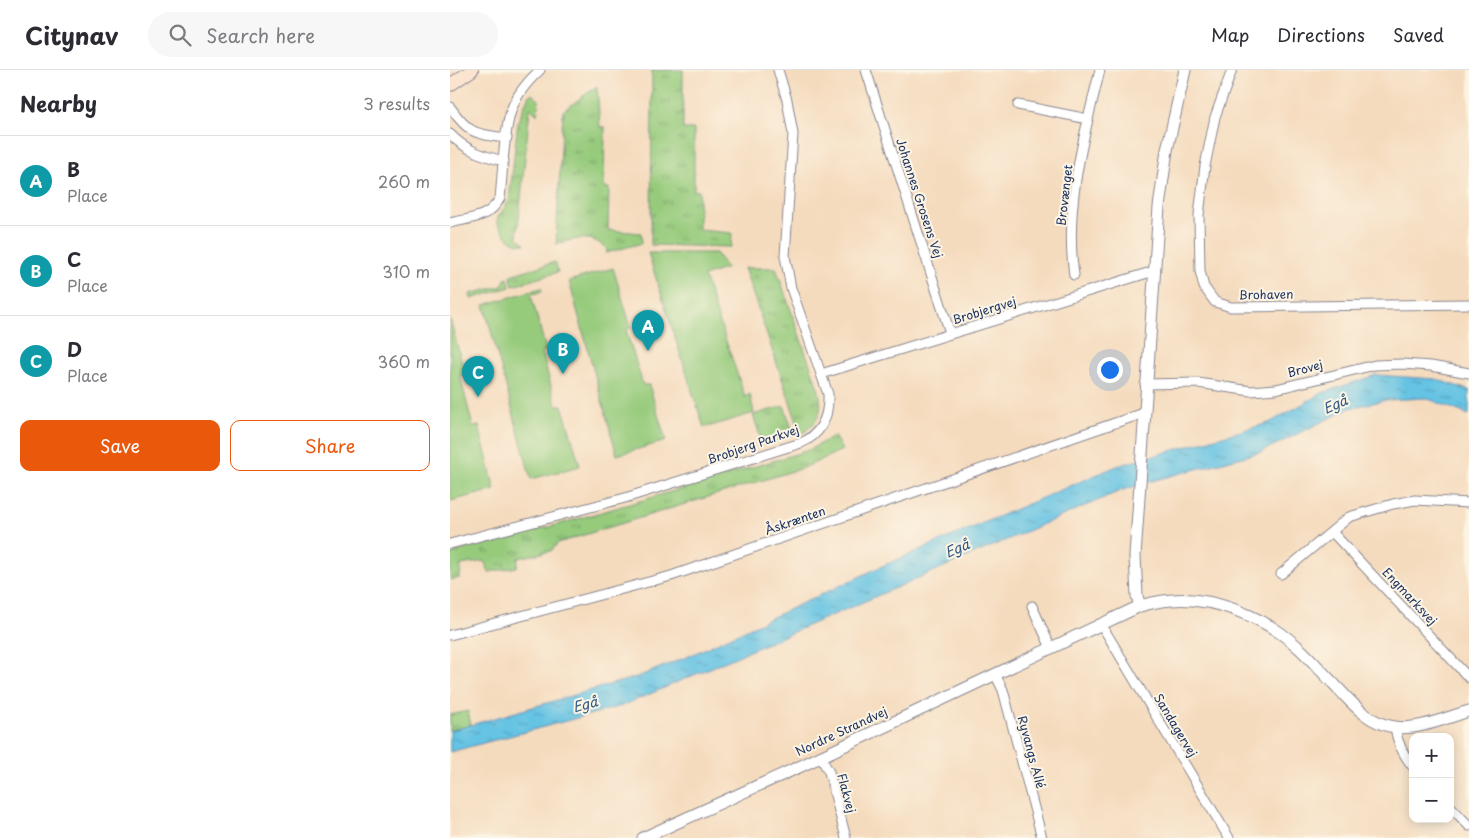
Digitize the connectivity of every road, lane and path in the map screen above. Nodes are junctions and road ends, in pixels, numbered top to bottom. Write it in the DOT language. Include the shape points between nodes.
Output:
graph roads {
  1 [pos="472,70"];
  2 [pos="540,70"];
  3 [pos="778,70"];
  4 [pos="866,70"];
  5 [pos="1100,70"];
  6 [pos="1186,70"];
  7 [pos="1232,70"];
  8 [pos="450,85"];
  9 [pos="1018,105"];
  10 [pos="450,107"];
  11 [pos="1088,119"];
  12 [pos="450,134"];
  13 [pos="506,138"];
  14 [pos="504,161"];
  15 [pos="450,223"];
  16 [pos="1154,271"];
  17 [pos="1074,274"];
  18 [pos="1469,304"];
  19 [pos="950,333"];
  20 [pos="1469,373"];
  21 [pos="821,374"];
  22 [pos="1145,384"];
  23 [pos="1144,413"];
  24 [pos="1469,504"];
  25 [pos="1332,532"];
  26 [pos="450,544"];
  27 [pos="1281,574"];
  28 [pos="1032,606"];
  29 [pos="1140,606"];
  30 [pos="1101,624"];
  31 [pos="450,635"];
  32 [pos="1051,648"];
  33 [pos="995,674"];
  34 [pos="1469,678"];
  35 [pos="1469,711"];
  36 [pos="1395,728"];
  37 [pos="820,756"];
  38 [pos="1409,762"];
  39 [pos="1454,810"];
  40 [pos="1469,826"];
  41 [pos="662,834"];
  42 [pos="643,838"];
  43 [pos="846,838"];
  44 [pos="1042,838"];
  45 [pos="1229,838"];
  1 -- 8 [label="main road"];
  2 -- 13 [label="street" via="518,97 511,112"];
  3 -- 21 [label="street, Brobjerg Parkvej" via="793,134 785,256 791,288"];
  4 -- 19 [label="street, Johannes Grosens Vej"];
  5 -- 11 [label="street, Brovænget"];
  6 -- 16 [label="street" via="1167,150"];
  7 -- 18 [label="street, Brohaven" via="1215,117 1200,200 1200,271 1204,287 1215,302 1231,307"];
  9 -- 11 [label="street"];
  10 -- 13 [label="street" via="469,130"];
  11 -- 17 [label="street, Brovænget" via="1072,224"];
  12 -- 14 [label="street" via="473,152"];
  13 -- 14 [label="street"];
  14 -- 15 [label="street" via="496,207 486,214"];
  16 -- 19 [label="street, Brobjergvej"];
  16 -- 22 [label="street"];
  19 -- 21 [label="street, Brobjergvej"];
  20 -- 22 [label="street, Brovej" via="1402,364 1375,365 1276,389 1251,391 1198,383"];
  21 -- 26 [label="street, Brobjerg Parkvej" via="829,408 816,433 803,442 630,496"];
  22 -- 23 [label="street"];
  23 -- 29 [label="street" via="1135,556"];
  23 -- 31 [label="street, Åskrænten" via="671,576"];
  24 -- 25 [label="street" via="1415,500 1393,504 1349,517"];
  25 -- 27 [label="street"];
  25 -- 34 [label="street, Engmarksvej"];
  28 -- 32 [label="street"];
  29 -- 30 [label="street, Nordre Strandvej"];
  29 -- 36 [label="street, Nordre Strandvej" via="1158,601 1193,600 1247,614 1298,647 1362,713"];
  30 -- 32 [label="street, Nordre Strandvej"];
  30 -- 45 [label="street, Sandagervej"];
  32 -- 33 [label="street, Nordre Strandvej"];
  33 -- 37 [label="street, Nordre Strandvej"];
  33 -- 44 [label="street, Ryvangs Allé" via="1003,690"];
  35 -- 36 [label="street" via="1420,725"];
  36 -- 38 [label="street" via="1397,741"];
  37 -- 41 [label="street, Nordre Strandvej"];
  37 -- 43 [label="street, Flakvej" via="828,772"];
  39 -- 40 [label="street"];
  41 -- 42 [label="street, Nordre Strandvej"];
}
